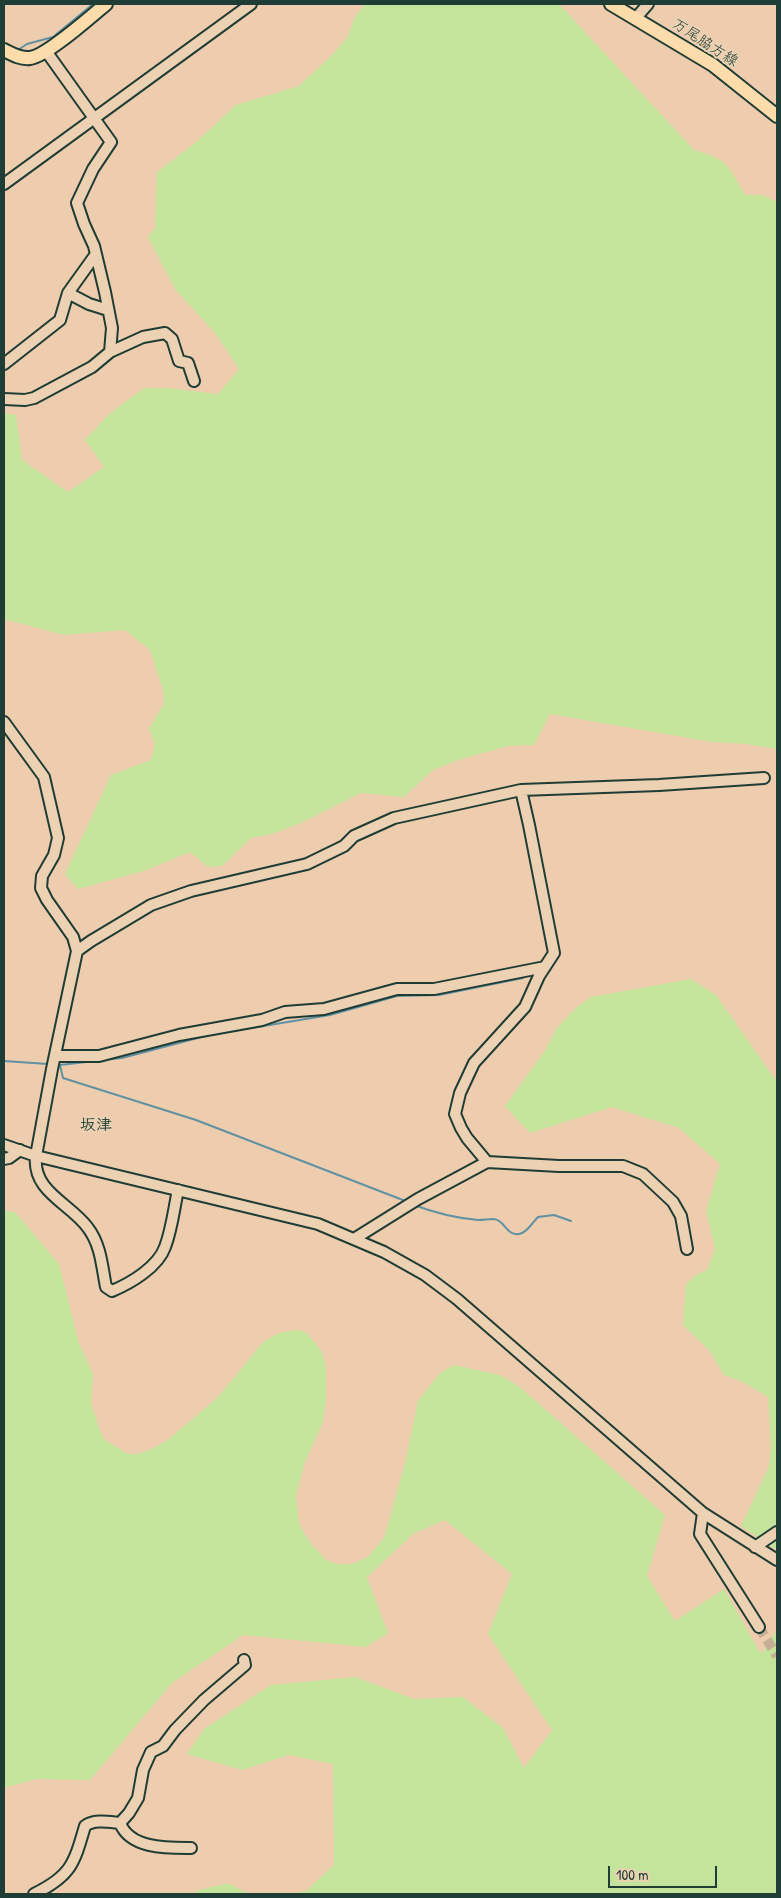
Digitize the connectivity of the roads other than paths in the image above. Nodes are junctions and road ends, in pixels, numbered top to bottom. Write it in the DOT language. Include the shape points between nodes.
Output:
graph roads {
  1 [pos="106,4"];
  2 [pos="251,4"];
  3 [pos="611,4"];
  4 [pos="648,4"];
  5 [pos="635,19"];
  6 [pos="4,50"];
  7 [pos="46,51"];
  8 [pos="777,116"];
  9 [pos="94,118"];
  10 [pos="4,184"];
  11 [pos="96,254"];
  12 [pos="68,293"];
  13 [pos="108,310"];
  14 [pos="110,352"];
  15 [pos="4,364"];
  16 [pos="194,381"];
  17 [pos="4,399"];
  18 [pos="4,722"];
  19 [pos="764,778"];
  20 [pos="521,790"];
  21 [pos="78,951"];
  22 [pos="545,967"];
  23 [pos="54,1062"];
  24 [pos="4,1145"];
  25 [pos="20,1150"];
  26 [pos="36,1156"];
  27 [pos="4,1159"];
  28 [pos="487,1162"];
  29 [pos="178,1190"];
  30 [pos="354,1239"];
  31 [pos="687,1249"];
  32 [pos="703,1513"];
  33 [pos="777,1532"];
  34 [pos="755,1547"];
  35 [pos="777,1560"];
  36 [pos="759,1627"];
  37 [pos="244,1660"];
  38 [pos="120,1823"];
  39 [pos="191,1848"];
  40 [pos="34,1894"];
  1 -- 7 [label="main road"];
  2 -- 9 [label="street"];
  3 -- 5 [label="main road, 万尾脇方線"];
  4 -- 5 [label="street"];
  5 -- 8 [label="main road, 万尾脇方線" via="713,65"];
  6 -- 7 [label="main road" via="21,58 32,58"];
  7 -- 9 [label="street"];
  9 -- 10 [label="street"];
  9 -- 11 [label="street" via="111,142 93,169 77,203"];
  11 -- 12 [label="street"];
  11 -- 13 [label="street"];
  12 -- 13 [label="street"];
  12 -- 15 [label="street" via="60,320"];
  13 -- 14 [label="street" via="112,328"];
  14 -- 16 [label="street" via="143,337 165,333 172,340 179,361 188,364"];
  14 -- 17 [label="street" via="92,367 34,398"];
  18 -- 21 [label="street" via="44,777 58,838 54,855 42,876 42,888"];
  19 -- 20 [label="street"];
  20 -- 21 [label="street" via="394,818 354,836 344,846 307,864 191,891 151,905"];
  20 -- 22 [label="street" via="554,953"];
  21 -- 23 [label="street"];
  22 -- 23 [label="street" via="434,989 397,989 324,1009 286,1012 99,1056"];
  22 -- 28 [label="street" via="525,1007 474,1063 460,1093 455,1114 464,1133"];
  23 -- 26 [label="street"];
  24 -- 25 [label="street"];
  25 -- 26 [label="street"];
  25 -- 27 [label="street"];
  26 -- 29 [label="street"];
  26 -- 29 [label="street" via="40,1183 88,1227 98,1245 106,1287 112,1291 125,1286 155,1263 165,1248"];
  28 -- 30 [label="street" via="418,1199"];
  28 -- 31 [label="street" via="623,1166 643,1174 673,1202 681,1216"];
  29 -- 30 [label="street" via="318,1224"];
  30 -- 32 [label="street" via="425,1275 457,1299"];
  32 -- 34 [label="street"];
  32 -- 36 [label="street" via="700,1534"];
  33 -- 34 [label="street"];
  34 -- 35 [label="street"];
  37 -- 38 [label="street" via="245,1665 204,1700 163,1746 151,1752 143,1770 138,1798"];
  38 -- 39 [label="street" via="123,1832 147,1844 168,1849"];
  38 -- 40 [label="street" via="97,1822 85,1826 76,1856 63,1876"];
}
